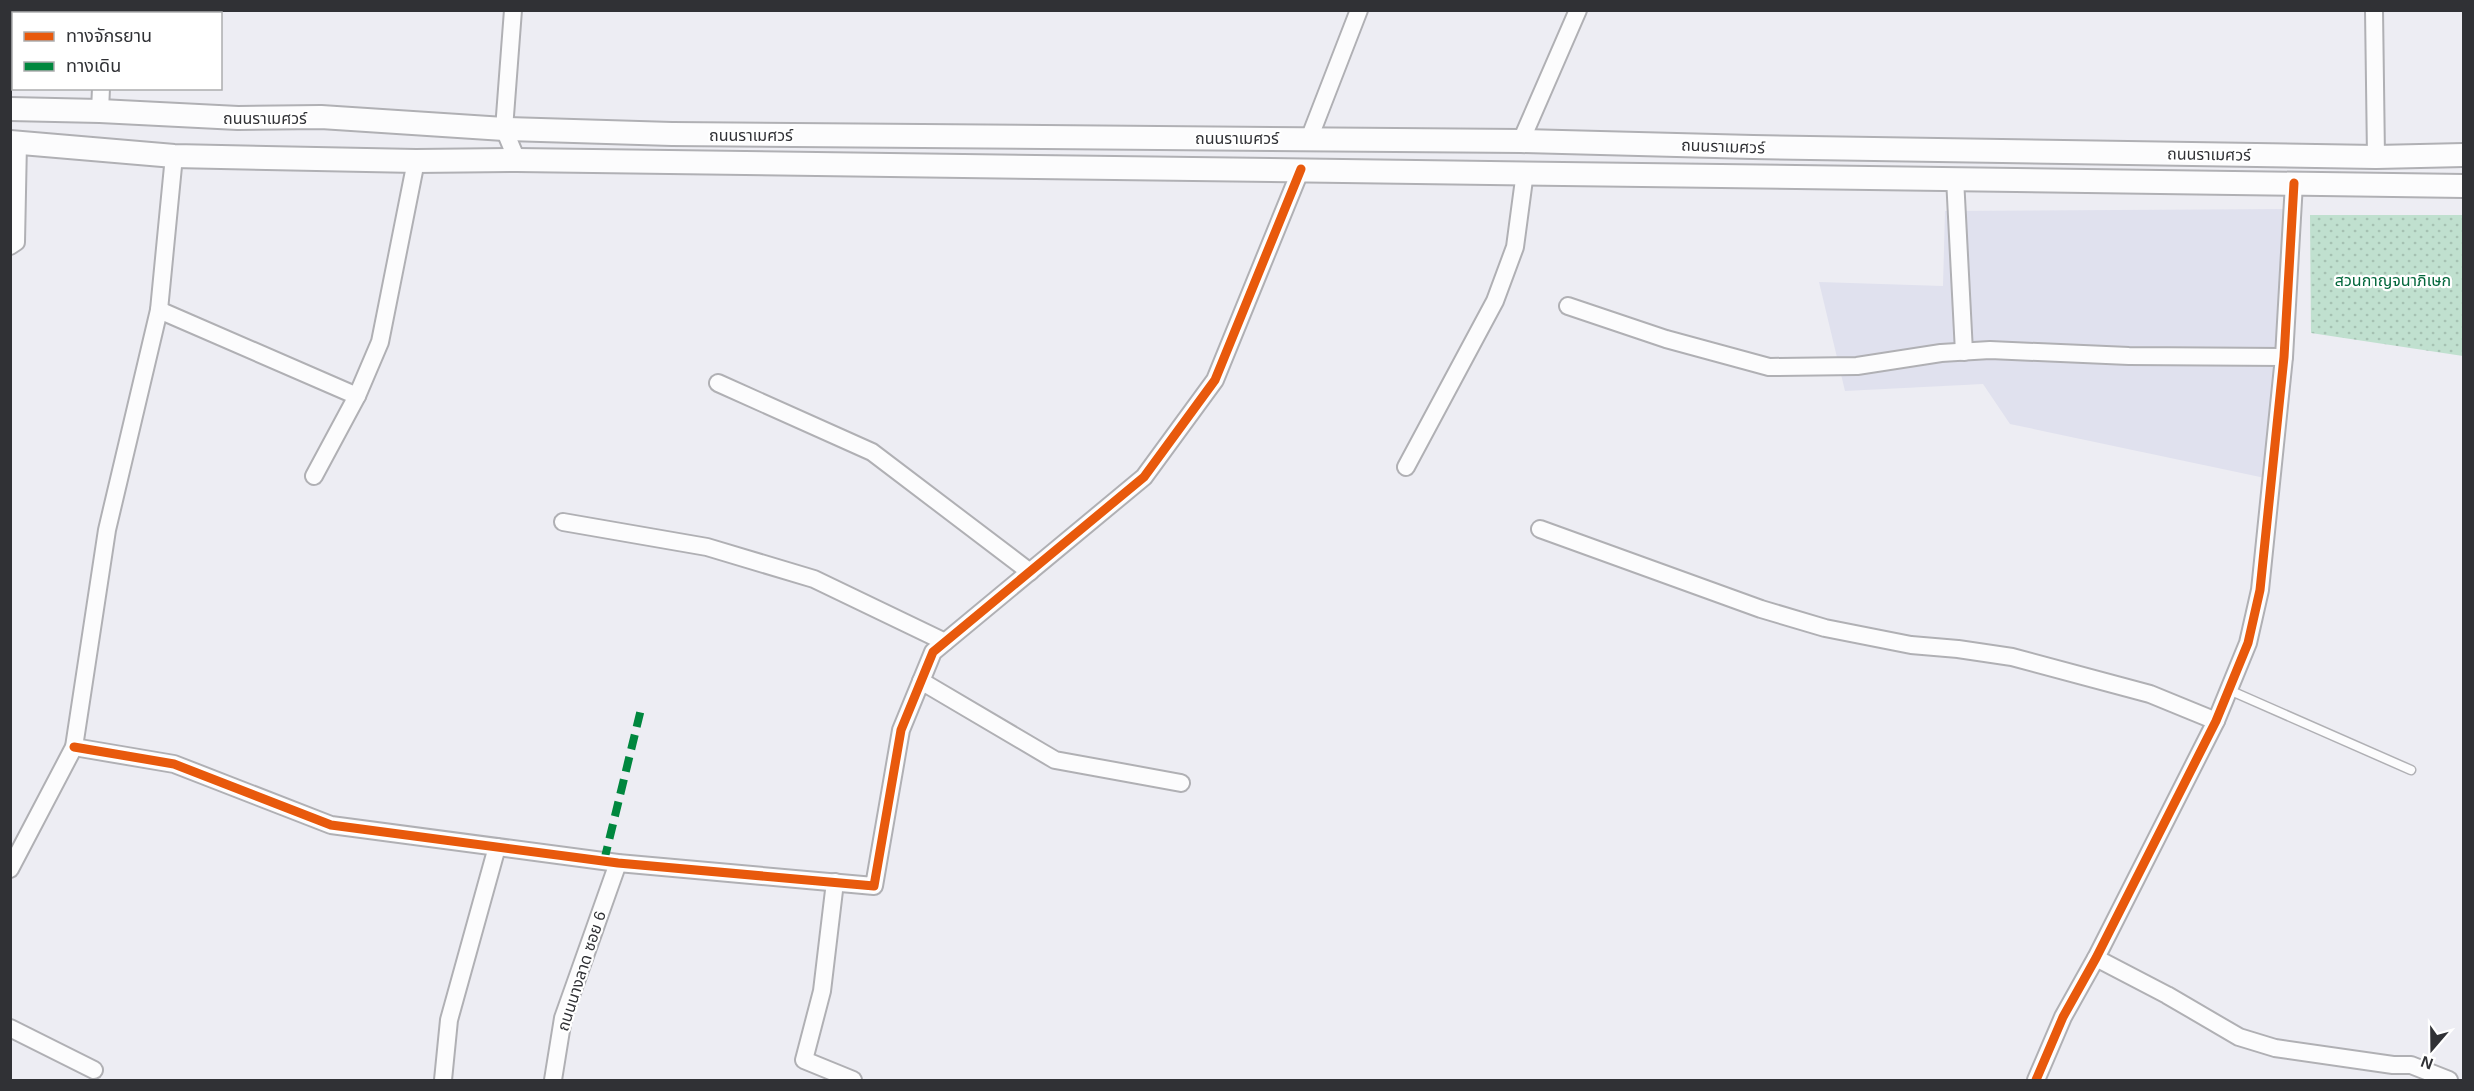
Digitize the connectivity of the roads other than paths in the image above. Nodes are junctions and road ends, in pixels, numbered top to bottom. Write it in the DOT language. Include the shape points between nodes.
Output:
graph roads {
  1 [pos="513,10"];
  2 [pos="1359,10"];
  3 [pos="1578,10"];
  4 [pos="2374,10"];
  5 [pos="101,100"];
  6 [pos="10,109"];
  7 [pos="504,129"];
  8 [pos="1310,139"];
  9 [pos="1521,141"];
  10 [pos="14,142"];
  11 [pos="2463,155"];
  12 [pos="174,156"];
  13 [pos="2376,157"];
  14 [pos="517,160"];
  15 [pos="416,161"];
  16 [pos="1301,169"];
  17 [pos="1525,172"];
  18 [pos="1954,178"];
  19 [pos="2294,183"];
  20 [pos="2463,186"];
  21 [pos="10,246"];
  22 [pos="1568,306"];
  23 [pos="159,310"];
  24 [pos="1964,351"];
  25 [pos="2284,357"];
  26 [pos="718,383"];
  27 [pos="357,396"];
  28 [pos="1406,467"];
  29 [pos="314,476"];
  30 [pos="563,522"];
  31 [pos="1540,529"];
  32 [pos="1030,572"];
  33 [pos="945,642"];
  34 [pos="921,681"];
  35 [pos="2229,690"];
  36 [pos="2216,721"];
  37 [pos="74,747"];
  38 [pos="2411,770"];
  39 [pos="1181,783"];
  40 [pos="497,847"];
  41 [pos="618,863"];
  42 [pos="10,869"];
  43 [pos="835,882"];
  44 [pos="2096,958"];
  45 [pos="10,1028"];
  46 [pos="94,1070"];
  47 [pos="2390,1073"];
  48 [pos="443,1080"];
  49 [pos="553,1080"];
  50 [pos="854,1080"];
  51 [pos="2036,1080"];
  52 [pos="2449,1080"];
  1 -- 7 [label="street"];
  2 -- 8 [label="street"];
  3 -- 9 [label="street"];
  4 -- 13 [label="street"];
  5 -- 6 [label="main road, ถนนราเมศวร์"];
  5 -- 7 [label="main road, ถนนราเมศวร์" via="238,118 321,117"];
  7 -- 8 [label="main road, ถนนราเมศวร์"];
  7 -- 14 [label="street"];
  8 -- 9 [label="main road, ถนนราเมศวร์"];
  9 -- 13 [label="main road, ถนนราเมศวร์"];
  10 -- 12 [label="main road, ถนนราเมศวร์"];
  10 -- 21 [label="street" via="16,242"];
  11 -- 13 [label="main road, ถนนราเมศวร์"];
  12 -- 15 [label="main road, ถนนราเมศวร์"];
  12 -- 23 [label="street"];
  14 -- 15 [label="main road, ถนนราเมศวร์"];
  14 -- 16 [label="main road, ถนนราเมศวร์"];
  15 -- 27 [label="street" via="380,342"];
  16 -- 17 [label="main road, ถนนราเมศวร์"];
  16 -- 32 [label="street" via="1215,380 1144,477"];
  17 -- 18 [label="main road, ถนนราเมศวร์"];
  17 -- 28 [label="street" via="1515,247 1495,301"];
  18 -- 19 [label="main road, ถนนราเมศวร์"];
  18 -- 24 [label="street"];
  19 -- 20 [label="main road, ถนนราเมศวร์"];
  19 -- 25 [label="street"];
  22 -- 24 [label="street" via="1666,339 1769,367 1857,366"];
  23 -- 27 [label="street"];
  23 -- 37 [label="street" via="107,530"];
  24 -- 25 [label="street"];
  25 -- 35 [label="street" via="2260,590 2248,644"];
  26 -- 32 [label="street" via="872,452"];
  27 -- 29 [label="street"];
  30 -- 33 [label="street" via="706,547 814,579"];
  31 -- 36 [label="street" via="1815,625 1911,645 2012,657 2150,694"];
  32 -- 33 [label="street"];
  33 -- 34 [label="street" via="933,652"];
  34 -- 39 [label="street" via="1055,759"];
  34 -- 43 [label="street" via="901,730 874,886"];
  35 -- 36 [label="street"];
  35 -- 38 [label="lane"];
  36 -- 44 [label="street"];
  37 -- 40 [label="street" via="174,764 331,825"];
  37 -- 42 [label="street"];
  40 -- 41 [label="street"];
  40 -- 48 [label="street" via="449,1020"];
  41 -- 43 [label="street"];
  41 -- 49 [label="street, ถนนนางลาด ซอย 6" via="563,1018"];
  43 -- 50 [label="street" via="822,991 804,1060"];
  44 -- 47 [label="street" via="2239,1037"];
  44 -- 51 [label="street" via="2063,1017"];
  45 -- 46 [label="street"];
  47 -- 52 [label="street" via="2411,1065"];
}
